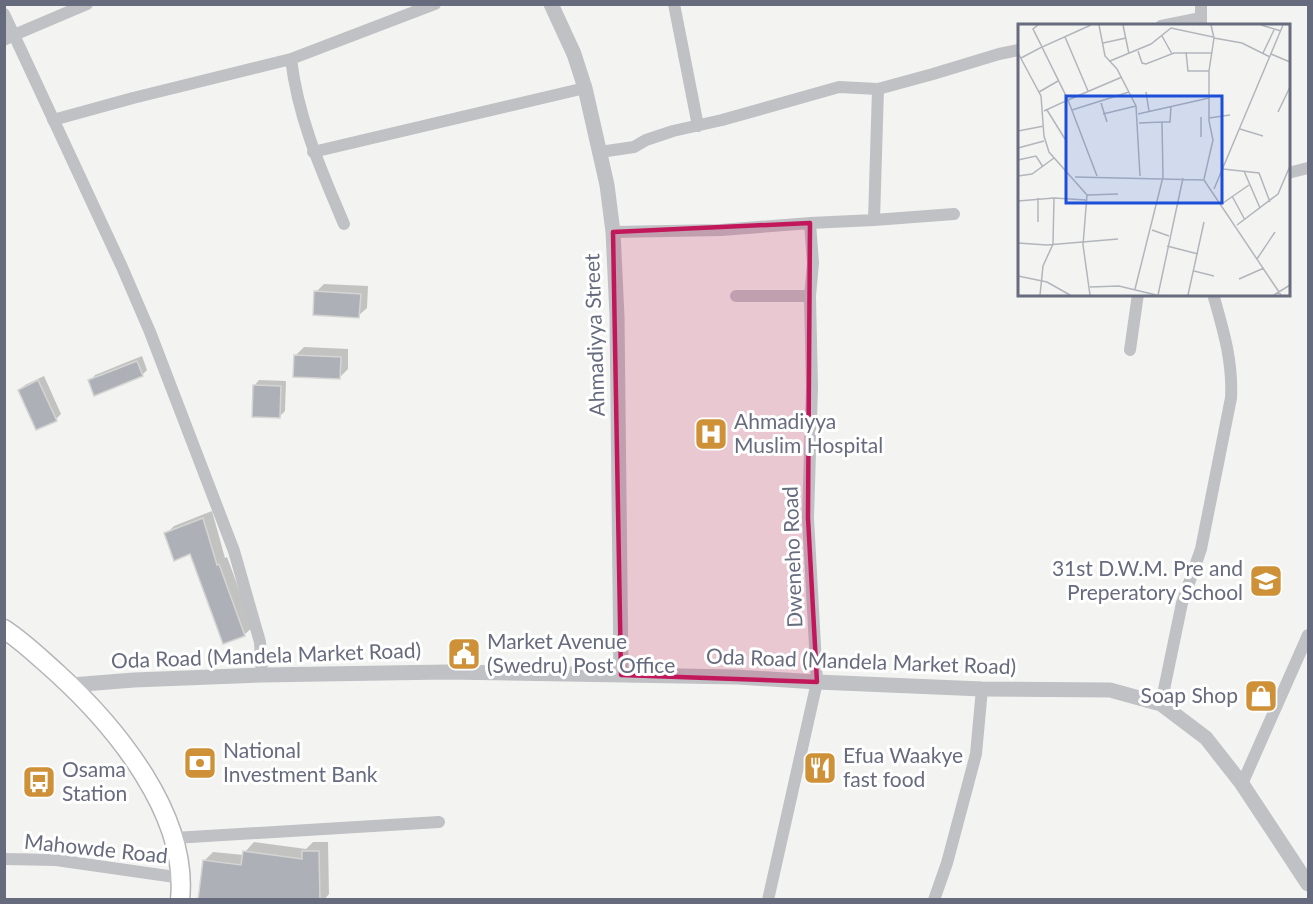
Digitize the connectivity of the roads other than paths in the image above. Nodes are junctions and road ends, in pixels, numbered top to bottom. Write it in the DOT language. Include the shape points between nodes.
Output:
graph roads {
  1 [pos="87,4"];
  2 [pos="435,4"];
  3 [pos="551,4"];
  4 [pos="674,4"];
  5 [pos="1201,4"];
  6 [pos="4,14"];
  7 [pos="1201,22"];
  8 [pos="1181,24"];
  9 [pos="9,38"];
  10 [pos="1018,50"];
  11 [pos="291,59"];
  12 [pos="585,88"];
  13 [pos="878,89"];
  14 [pos="53,120"];
  15 [pos="698,126"];
  16 [pos="313,152"];
  17 [pos="600,152"];
  18 [pos="1308,168"];
  19 [pos="1289,173"];
  20 [pos="954,214"];
  21 [pos="874,220"];
  22 [pos="810,223"];
  23 [pos="344,224"];
  24 [pos="613,232"];
  25 [pos="736,296"];
  26 [pos="810,296"];
  27 [pos="1138,296"];
  28 [pos="1214,296"];
  29 [pos="1130,350"];
  30 [pos="4,629"];
  31 [pos="1308,634"];
  32 [pos="262,675"];
  33 [pos="621,675"];
  34 [pos="817,682"];
  35 [pos="71,685"];
  36 [pos="982,689"];
  37 [pos="1161,704"];
  38 [pos="1242,784"];
  39 [pos="439,822"];
  40 [pos="174,838"];
  41 [pos="4,859"];
  42 [pos="182,878"];
  43 [pos="1308,884"];
  44 [pos="180,900"];
  45 [pos="768,900"];
  46 [pos="934,900"];
  1 -- 9 [label="street"];
  2 -- 11 [label="street"];
  3 -- 12 [label="street, Ahmadiyya Street"];
  4 -- 15 [label="street"];
  5 -- 7 [label="street"];
  6 -- 9 [label="street"];
  7 -- 8 [label="street"];
  9 -- 14 [label="street"];
  10 -- 13 [label="street"];
  11 -- 14 [label="street"];
  11 -- 16 [label="street"];
  12 -- 16 [label="street"];
  12 -- 17 [label="street, Ahmadiyya Street"];
  13 -- 15 [label="street" via="839,87"];
  13 -- 21 [label="street"];
  14 -- 32 [label="street" via="150,332 234,551 260,642"];
  15 -- 17 [label="street" via="622,150"];
  16 -- 23 [label="street"];
  17 -- 24 [label="street, Ahmadiyya Street"];
  18 -- 19 [label="street"];
  20 -- 21 [label="street"];
  21 -- 22 [label="street"];
  22 -- 24 [label="street"];
  22 -- 26 [label="street, Dweneho Road"];
  24 -- 33 [label="street, Ahmadiyya Street"];
  25 -- 26 [label="street"];
  26 -- 34 [label="street, Dweneho Road" via="808,518"];
  27 -- 29 [label="street"];
  28 -- 37 [label="street" via="1233,376 1231,398 1202,549 1182,603"];
  30 -- 35 [label="main road"];
  31 -- 38 [label="street"];
  32 -- 33 [label="street, Oda Road (Mandela Market Road)"];
  32 -- 35 [label="street, Oda Road (Mandela Market Road)"];
  33 -- 34 [label="street, Oda Road (Mandela Market Road)" via="736,676"];
  34 -- 36 [label="street, Oda Road (Mandela Market Road)"];
  34 -- 45 [label="street, Dweneho Road"];
  35 -- 40 [label="main road" via="111,728 139,768"];
  36 -- 37 [label="street, Oda Road (Mandela Market Road)" via="1110,690"];
  36 -- 46 [label="street" via="976,753"];
  37 -- 38 [label="street, Oda Road (Mandela Market Road)" via="1206,738"];
  38 -- 43 [label="street, Oda Road (Mandela Market Road)"];
  39 -- 40 [label="street"];
  40 -- 42 [label="main road"];
  41 -- 42 [label="street, Mahowde Road" via="56,860"];
  42 -- 44 [label="main road"];
}
